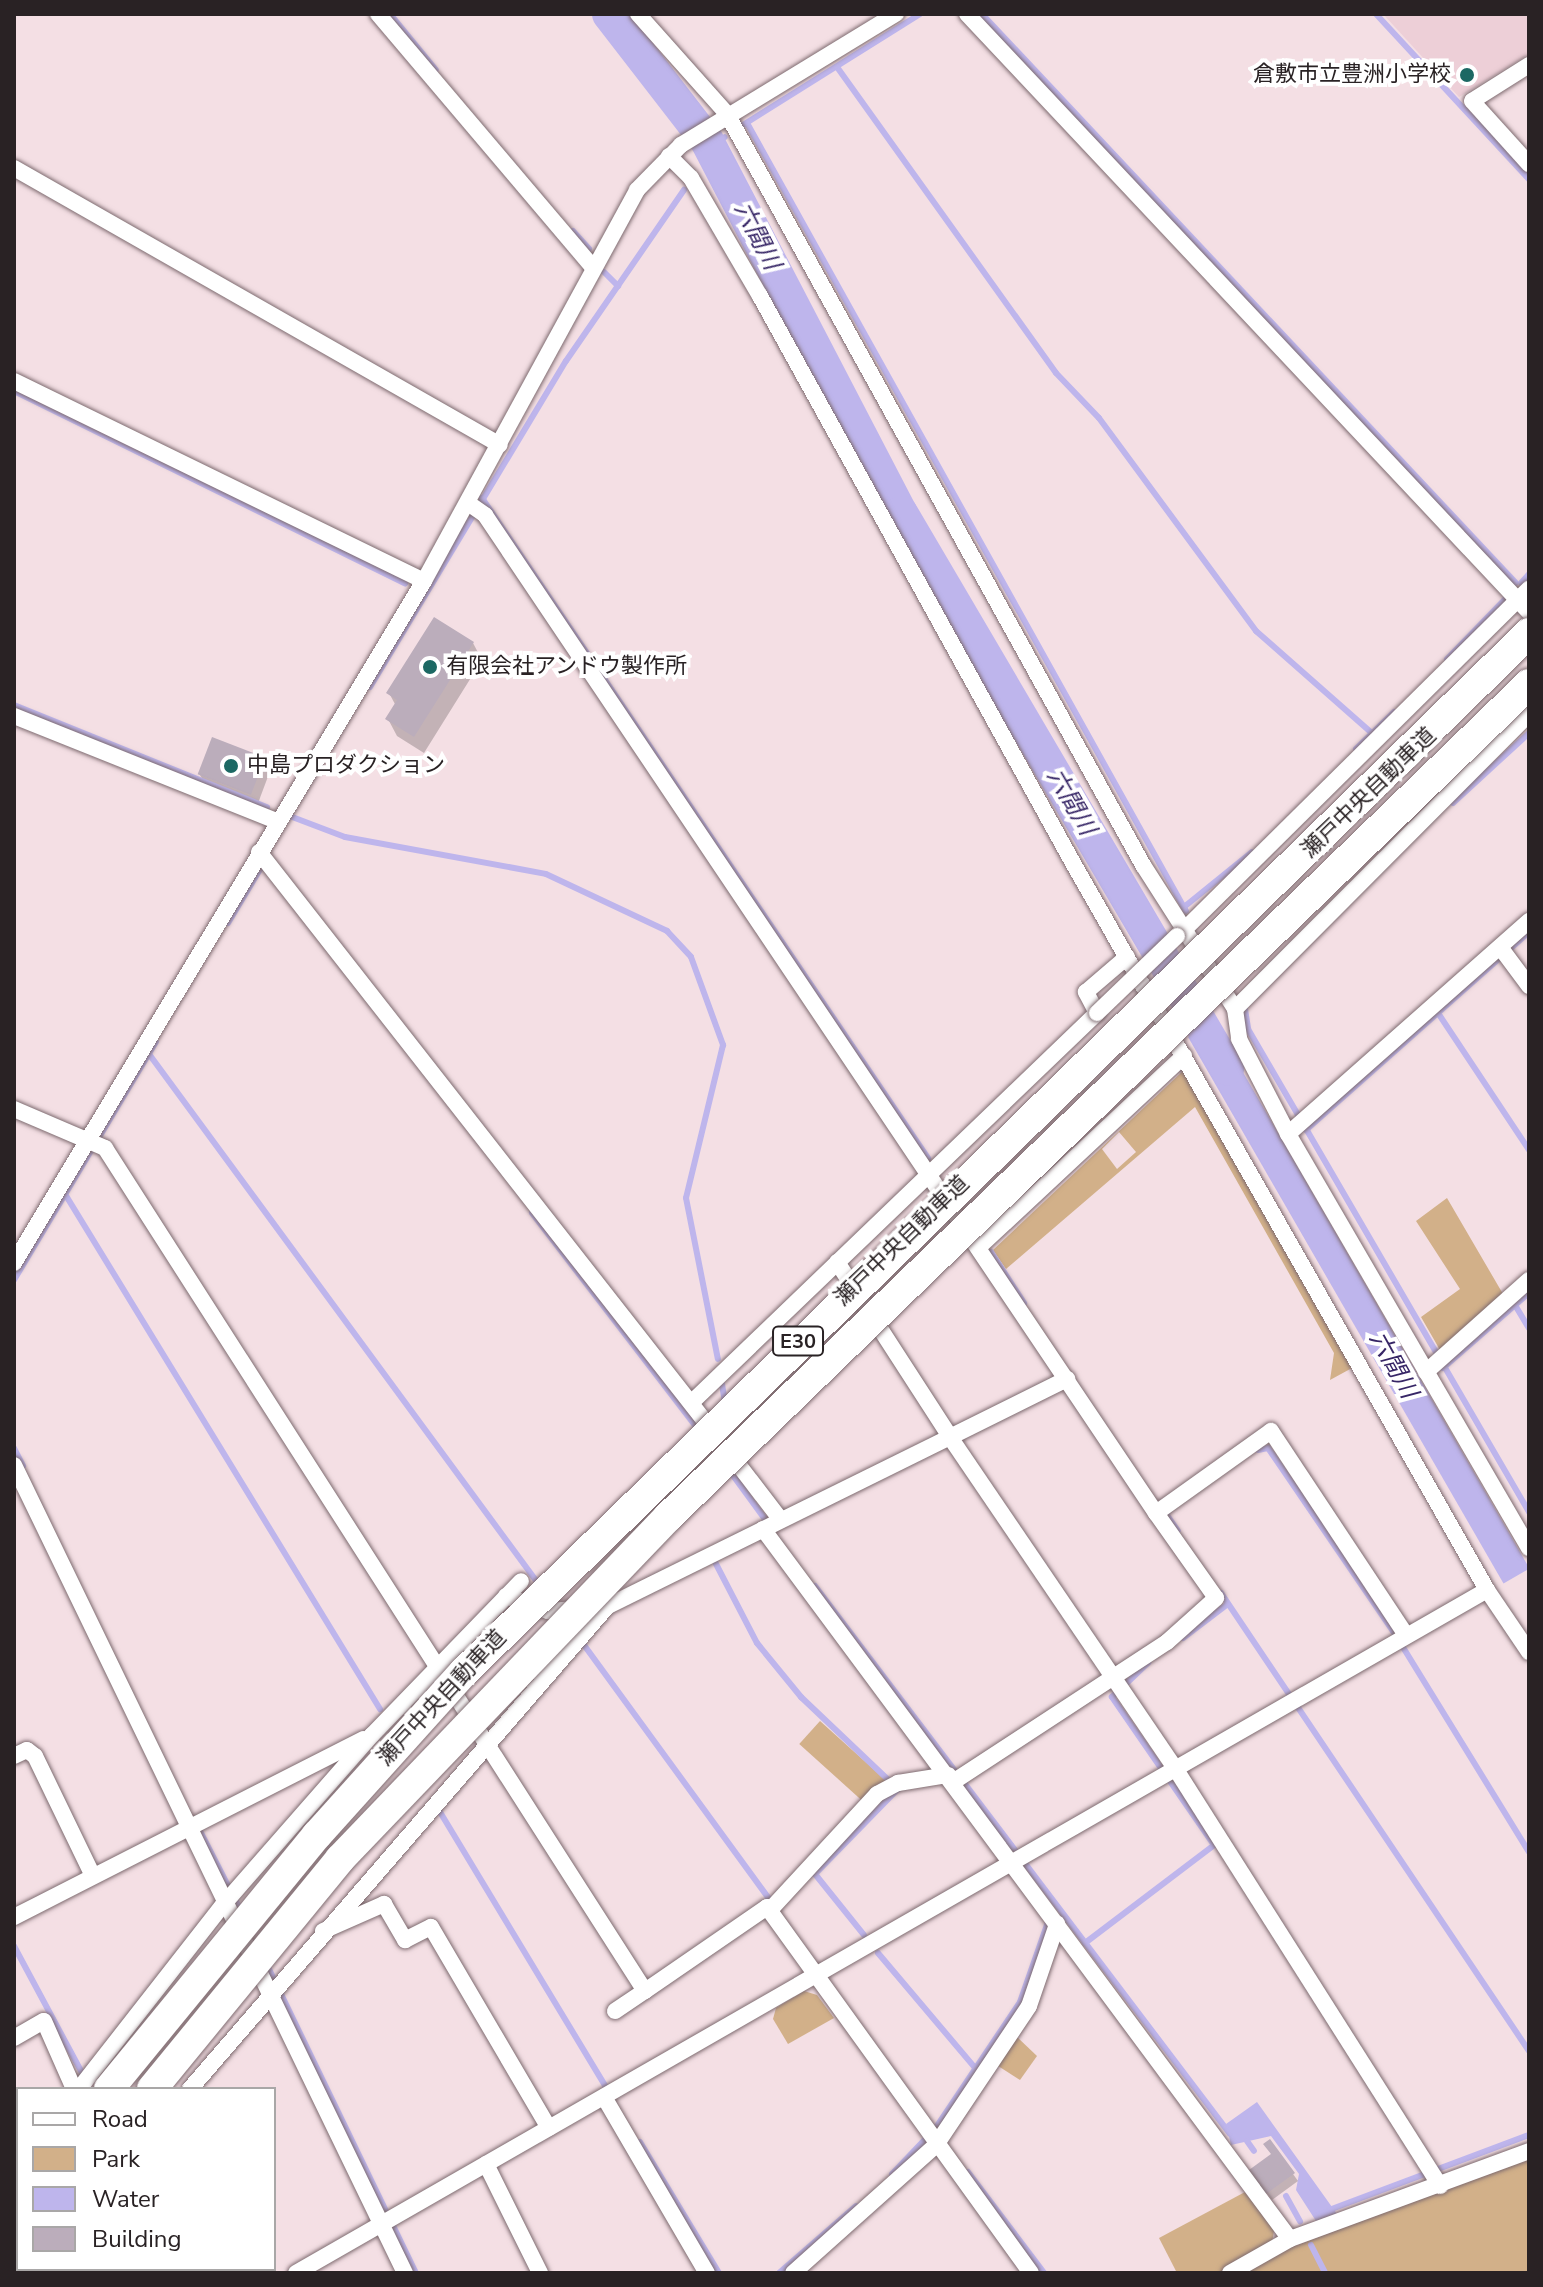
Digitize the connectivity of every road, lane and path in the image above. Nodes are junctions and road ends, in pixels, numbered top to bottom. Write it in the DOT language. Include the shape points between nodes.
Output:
graph roads {
  1 [pos="378,14"];
  2 [pos="638,14"];
  3 [pos="896,14"];
  4 [pos="967,14"];
  5 [pos="1529,65"];
  6 [pos="724,117"];
  7 [pos="675,150"];
  8 [pos="1529,164"];
  9 [pos="14,168"];
  10 [pos="592,266"];
  11 [pos="14,381"];
  12 [pos="500,445"];
  13 [pos="474,506"];
  14 [pos="424,581"];
  15 [pos="1525,601"];
  16 [pos="1529,633"];
  17 [pos="1529,684"];
  18 [pos="1529,714"];
  19 [pos="14,716"];
  20 [pos="277,821"];
  21 [pos="264,856"];
  22 [pos="1529,921"];
  23 [pos="1182,932"];
  24 [pos="1504,952"];
  25 [pos="1127,957"];
  26 [pos="1529,986"];
  27 [pos="1235,1009"];
  28 [pos="1097,1013"];
  29 [pos="1184,1056"];
  30 [pos="14,1109"];
  31 [pos="1297,1126"];
  32 [pos="95,1141"];
  33 [pos="930,1173"];
  34 [pos="980,1246"];
  35 [pos="837,1262"];
  36 [pos="14,1263"];
  37 [pos="1529,1280"];
  38 [pos="1434,1364"];
  39 [pos="1067,1379"];
  40 [pos="691,1403"];
  41 [pos="950,1437"];
  42 [pos="14,1465"];
  43 [pos="1160,1510"];
  44 [pos="771,1525"];
  45 [pos="1529,1548"];
  46 [pos="521,1581"];
  47 [pos="1487,1590"];
  48 [pos="506,1596"];
  49 [pos="606,1607"];
  50 [pos="1401,1639"];
  51 [pos="1529,1652"];
  52 [pos="436,1668"];
  53 [pos="1118,1683"];
  54 [pos="372,1735"];
  55 [pos="485,1743"];
  56 [pos="14,1756"];
  57 [pos="1166,1773"];
  58 [pos="956,1778"];
  59 [pos="192,1823"];
  60 [pos="1018,1859"];
  61 [pos="93,1876"];
  62 [pos="231,1897"];
  63 [pos="773,1906"];
  64 [pos="14,1917"];
  65 [pos="1057,1924"];
  66 [pos="319,1933"];
  67 [pos="820,1972"];
  68 [pos="273,1985"];
  69 [pos="645,1991"];
  70 [pos="615,2011"];
  71 [pos="14,2038"];
  72 [pos="76,2087"];
  73 [pos="79,2087"];
  74 [pos="111,2087"];
  75 [pos="154,2087"];
  76 [pos="192,2087"];
  77 [pos="608,2094"];
  78 [pos="549,2128"];
  79 [pos="935,2138"];
  80 [pos="1529,2151"];
  81 [pos="486,2164"];
  82 [pos="1435,2176"];
  83 [pos="387,2220"];
  84 [pos="1290,2239"];
  85 [pos="296,2273"];
  86 [pos="405,2273"];
  87 [pos="540,2273"];
  88 [pos="707,2273"];
  89 [pos="793,2273"];
  90 [pos="1031,2273"];
  91 [pos="1230,2273"];
  1 -- 10 [label="street"];
  2 -- 6 [label="street"];
  3 -- 6 [label="street" via="776,92"];
  4 -- 15 [label="street"];
  5 -- 8 [label="street" via="1472,101"];
  6 -- 7 [label="street"];
  6 -- 23 [label="street"];
  7 -- 10 [label="street" via="637,190"];
  7 -- 25 [label="street"];
  9 -- 12 [label="street"];
  10 -- 12 [label="street"];
  11 -- 14 [label="street"];
  12 -- 13 [label="street"];
  13 -- 14 [label="street"];
  13 -- 33 [label="street"];
  14 -- 20 [label="street"];
  15 -- 23 [label="street"];
  16 -- 74 [label="highway, 瀬戸中央自動車道 / E30, bridge" via="464,1672 308,1846"];
  17 -- 75 [label="highway, 瀬戸中央自動車道 / E30, bridge" via="668,1517 340,1859"];
  18 -- 27 [label="street"];
  19 -- 20 [label="street"];
  20 -- 21 [label="street"];
  21 -- 32 [label="street"];
  21 -- 40 [label="street"];
  22 -- 24 [label="street"];
  23 -- 27 [label="street"];
  23 -- 28 [label="street, bridge"];
  24 -- 26 [label="street"];
  24 -- 31 [label="street"];
  25 -- 28 [label="street" via="1086,992"];
  25 -- 29 [label="street"];
  27 -- 31 [label="street" via="1239,1039"];
  28 -- 33 [label="street"];
  29 -- 34 [label="street"];
  29 -- 47 [label="street"];
  30 -- 32 [label="street"];
  31 -- 38 [label="street"];
  32 -- 36 [label="street"];
  32 -- 52 [label="street"];
  33 -- 34 [label="street"];
  33 -- 35 [label="street"];
  34 -- 39 [label="street"];
  35 -- 40 [label="street"];
  35 -- 41 [label="street"];
  37 -- 38 [label="street"];
  38 -- 45 [label="street"];
  39 -- 41 [label="street"];
  39 -- 43 [label="street"];
  40 -- 44 [label="street"];
  41 -- 44 [label="street"];
  41 -- 53 [label="street"];
  42 -- 59 [label="street"];
  43 -- 50 [label="street" via="1271,1431"];
  43 -- 53 [label="street" via="1216,1598"];
  44 -- 49 [label="street"];
  44 -- 58 [label="street"];
  46 -- 48 [label="street"];
  47 -- 50 [label="street"];
  47 -- 51 [label="street"];
  48 -- 49 [label="street" via="548,1611"];
  48 -- 52 [label="street"];
  49 -- 55 [label="street"];
  50 -- 57 [label="street"];
  52 -- 54 [label="street"];
  52 -- 55 [label="street"];
  53 -- 57 [label="street"];
  53 -- 58 [label="street"];
  54 -- 59 [label="street"];
  54 -- 62 [label="street"];
  55 -- 66 [label="street"];
  55 -- 69 [label="street"];
  56 -- 61 [label="street" via="27,1750 35,1756"];
  57 -- 60 [label="street"];
  57 -- 82 [label="street"];
  58 -- 60 [label="street"];
  58 -- 63 [label="street" via="895,1784"];
  59 -- 61 [label="street"];
  59 -- 62 [label="street"];
  60 -- 65 [label="street"];
  60 -- 67 [label="street"];
  61 -- 64 [label="street"];
  62 -- 68 [label="street"];
  62 -- 73 [label="street"];
  63 -- 67 [label="street"];
  63 -- 69 [label="street"];
  65 -- 79 [label="street" via="1029,2006"];
  65 -- 84 [label="street"];
  66 -- 68 [label="street"];
  66 -- 78 [label="street" via="384,1904 405,1940 431,1927"];
  67 -- 77 [label="street"];
  67 -- 79 [label="street"];
  68 -- 76 [label="street"];
  68 -- 83 [label="street"];
  69 -- 70 [label="street"];
  71 -- 72 [label="street" via="44,2021"];
  77 -- 78 [label="street"];
  77 -- 88 [label="street"];
  78 -- 81 [label="street"];
  79 -- 89 [label="street"];
  79 -- 90 [label="street"];
  80 -- 82 [label="street"];
  81 -- 83 [label="street"];
  81 -- 87 [label="street"];
  82 -- 84 [label="street"];
  83 -- 85 [label="street"];
  83 -- 86 [label="street"];
  84 -- 91 [label="street"];
}
